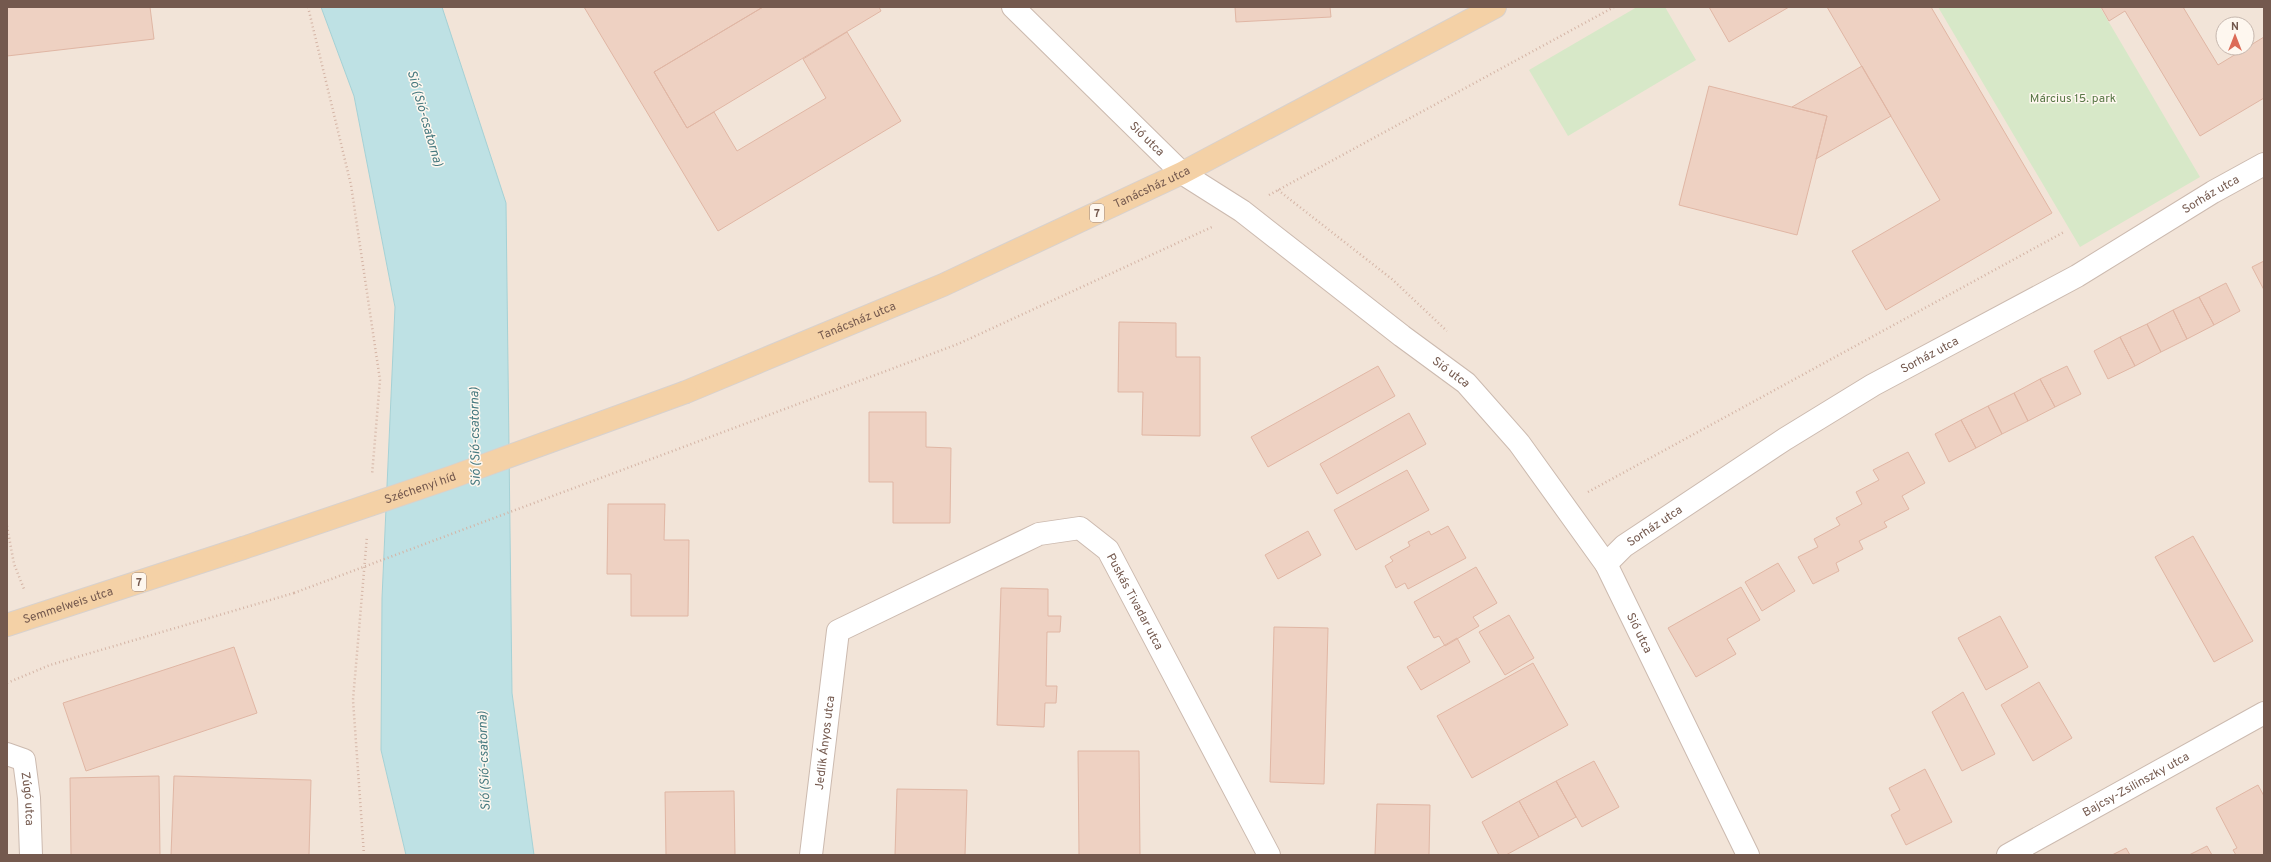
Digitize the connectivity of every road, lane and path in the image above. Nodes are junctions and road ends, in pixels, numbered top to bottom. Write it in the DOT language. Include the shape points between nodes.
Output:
graph roads {
  1 [pos="308,7"];
  2 [pos="1013,7"];
  3 [pos="1495,7"];
  4 [pos="1614,7"];
  5 [pos="2264,164"];
  6 [pos="1182,173"];
  7 [pos="1278,190"];
  8 [pos="1242,211"];
  9 [pos="2064,232"];
  10 [pos="1453,337"];
  11 [pos="686,392"];
  12 [pos="371,481"];
  13 [pos="1583,495"];
  14 [pos="7,526"];
  15 [pos="367,528"];
  16 [pos="243,548"];
  17 [pos="14,564"];
  18 [pos="1606,564"];
  19 [pos="7,625"];
  20 [pos="838,631"];
  21 [pos="7,683"];
  22 [pos="2264,713"];
  23 [pos="15,757"];
  24 [pos="31,855"];
  25 [pos="364,855"];
  26 [pos="811,855"];
  27 [pos="1269,855"];
  28 [pos="1748,855"];
  29 [pos="2008,855"];
  1 -- 12 [label="path" via="352,185 380,380"];
  2 -- 6 [label="street, Sió utca"];
  3 -- 6 [label="main road, Tanácsház utca / 7"];
  4 -- 7 [label="path"];
  5 -- 18 [label="street, Sorház utca" via="2213,192 2077,276 1873,385 1785,439 1624,546"];
  6 -- 8 [label="street, Sió utca"];
  6 -- 11 [label="main road, Tanácsház utca / 7" via="943,284"];
  7 -- 8 [label="path"];
  7 -- 10 [label="path" via="1393,280"];
  8 -- 18 [label="street, Sió utca" via="1466,383 1519,443"];
  8 -- 21 [label="path, bridge" via="1201,233 958,344 294,593 50,665"];
  9 -- 13 [label="path"];
  11 -- 16 [label="main road, Széchenyi híd / 7, bridge" via="452,477"];
  14 -- 17 [label="path"];
  15 -- 25 [label="path" via="353,700"];
  16 -- 19 [label="main road, Semmelweis utca / 7"];
  18 -- 28 [label="street, Sió utca"];
  20 -- 26 [label="street, Jedlik Ányos utca"];
  20 -- 27 [label="street, Puskás Tivadar utca" via="1039,534 1080,528 1108,550"];
  22 -- 29 [label="street, Bajcsy-Zsilinszky utca"];
  23 -- 24 [label="street, Zúgó utca" via="29,798"];
}
